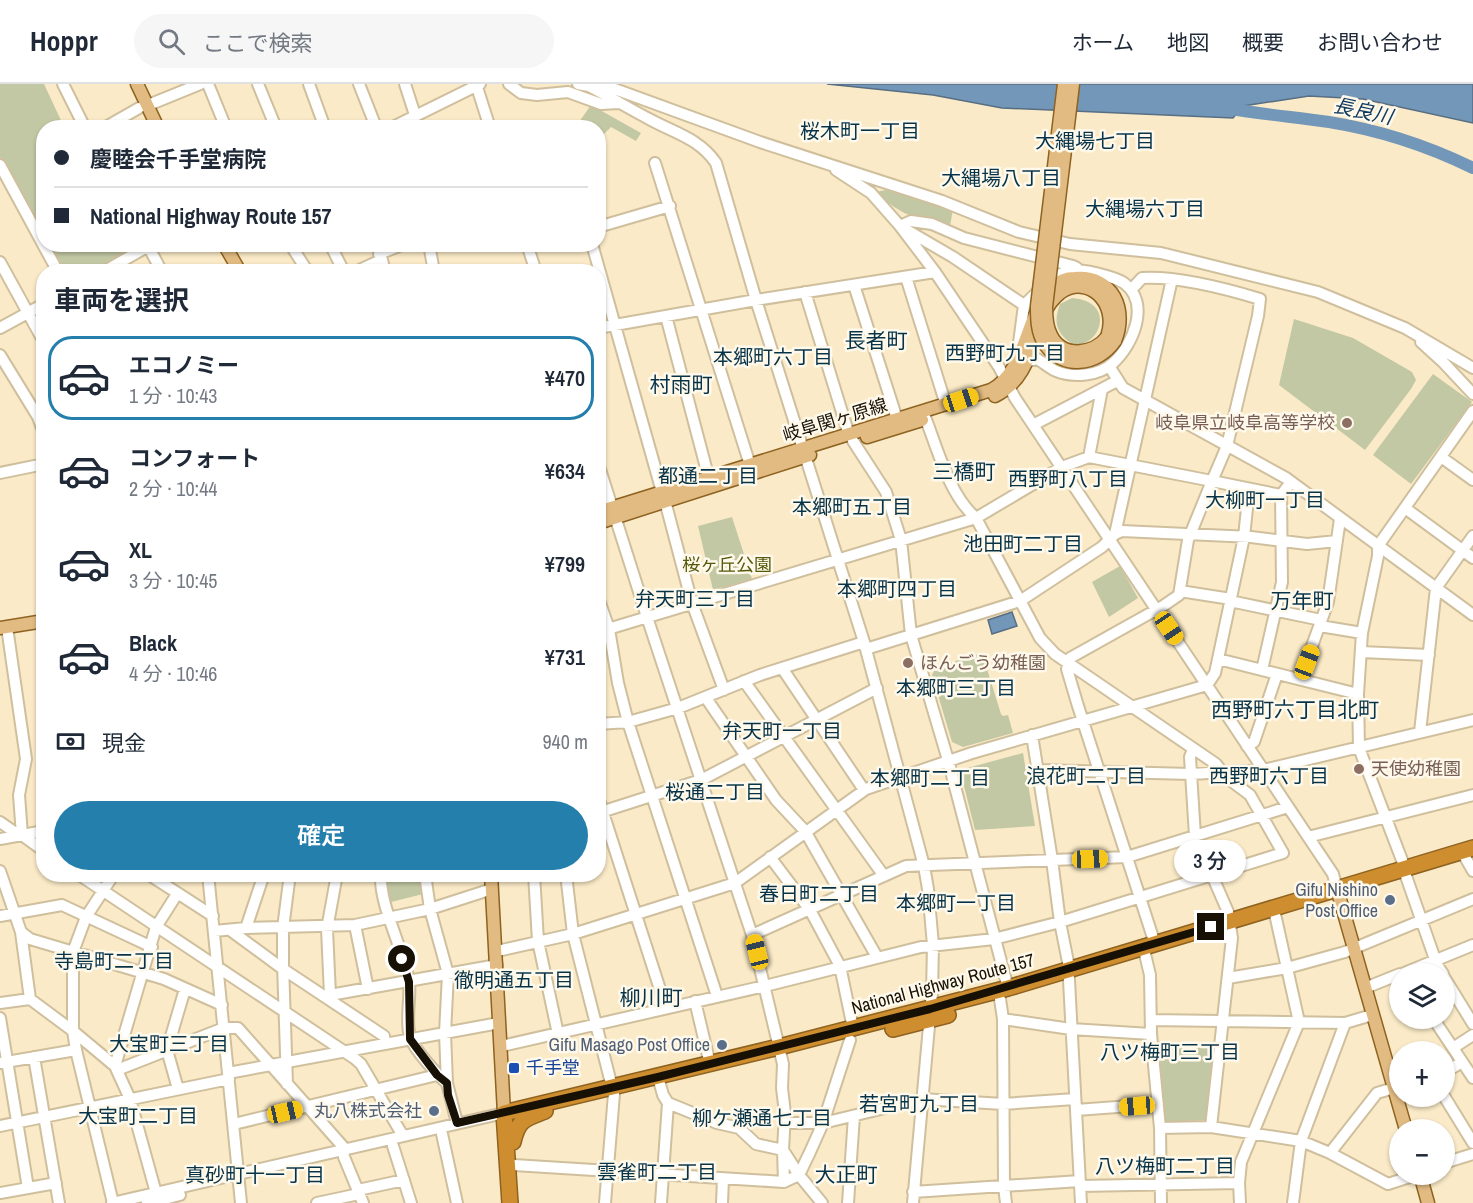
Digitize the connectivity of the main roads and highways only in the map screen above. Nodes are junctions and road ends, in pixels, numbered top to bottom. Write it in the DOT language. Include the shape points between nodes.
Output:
graph roads {
  1 [pos="129,84"];
  2 [pos="137,84"];
  3 [pos="1064,84"];
  4 [pos="1073,84"];
  5 [pos="143,107"];
  6 [pos="147,120"];
  7 [pos="152,120"];
  8 [pos="1111,339"];
  9 [pos="1007,382"];
  10 [pos="924,415"];
  11 [pos="851,438"];
  12 [pos="804,453"];
  13 [pos="663,497"];
  14 [pos="606,512"];
  15 [pos="615,512"];
  16 [pos="606,518"];
  17 [pos="36,623"];
  18 [pos="36,630"];
  19 [pos="3,633"];
  20 [pos="1470,853"];
  21 [pos="492,882"];
  22 [pos="498,882"];
  23 [pos="1338,893"];
  24 [pos="1230,925"];
  25 [pos="780,1051"];
  26 [pos="1389,1071"];
  27 [pos="659,1080"];
  28 [pos="613,1090"];
  29 [pos="545,1111"];
  30 [pos="508,1115"];
  31 [pos="513,1142"];
  32 [pos="1422,1185"];
  33 [pos="510,1203"];
  34 [pos="516,1203"];
  35 [pos="1428,1203"];
  1 -- 5 [label="main road"];
  2 -- 5 [label="main road"];
  3 -- 8 [label="main road, bridge" via="1036,306 1039,331 1044,344 1060,358 1077,362 1102,356"];
  4 -- 8 [label="main road, bridge" via="1046,319 1052,338 1066,349 1092,350"];
  5 -- 6 [label="main road"];
  5 -- 7 [label="main road"];
  8 -- 9 [label="main road, 岐阜関ヶ原線" via="1121,320 1120,309 1110,292 1090,279 1070,278 1056,284 1035,312 1024,357"];
  9 -- 10 [label="main road, 岐阜関ヶ原線"];
  9 -- 10 [label="main road, 岐阜関ヶ原線" via="994,397"];
  10 -- 11 [label="main road, 岐阜関ヶ原線" via="897,419"];
  10 -- 11 [label="main road, 岐阜関ヶ原線" via="901,428"];
  11 -- 12 [label="main road, 岐阜関ヶ原線"];
  12 -- 13 [label="main road, 岐阜関ヶ原線"];
  12 -- 13 [label="main road, 岐阜関ヶ原線" via="750,465"];
  13 -- 15 [label="main road, 岐阜関ヶ原線"];
  14 -- 15 [label="main road, 岐阜関ヶ原線"];
  15 -- 16 [label="main road, 岐阜関ヶ原線"];
  17 -- 19 [label="main road"];
  18 -- 19 [label="main road"];
  20 -- 23 [label="highway, National Highway Route 157"];
  21 -- 30 [label="main road"];
  22 -- 30 [label="main road"];
  23 -- 24 [label="highway, National Highway Route 157"];
  23 -- 24 [label="highway, National Highway Route 157"];
  23 -- 26 [label="main road"];
  24 -- 25 [label="highway, National Highway Route 157" via="930,1015"];
  25 -- 27 [label="highway, National Highway Route 157"];
  25 -- 27 [label="highway, National Highway Route 157" via="711,1064"];
  27 -- 28 [label="highway, National Highway Route 157"];
  28 -- 29 [label="highway, National Highway Route 157"];
  28 -- 30 [label="highway, National Highway Route 157"];
  29 -- 30 [label="highway, National Highway Route 157"];
  29 -- 31 [label="highway" via="520,1122"];
  30 -- 31 [label="highway"];
  30 -- 33 [label="highway"];
  31 -- 34 [label="highway"];
  32 -- 35 [label="main road"];
}
